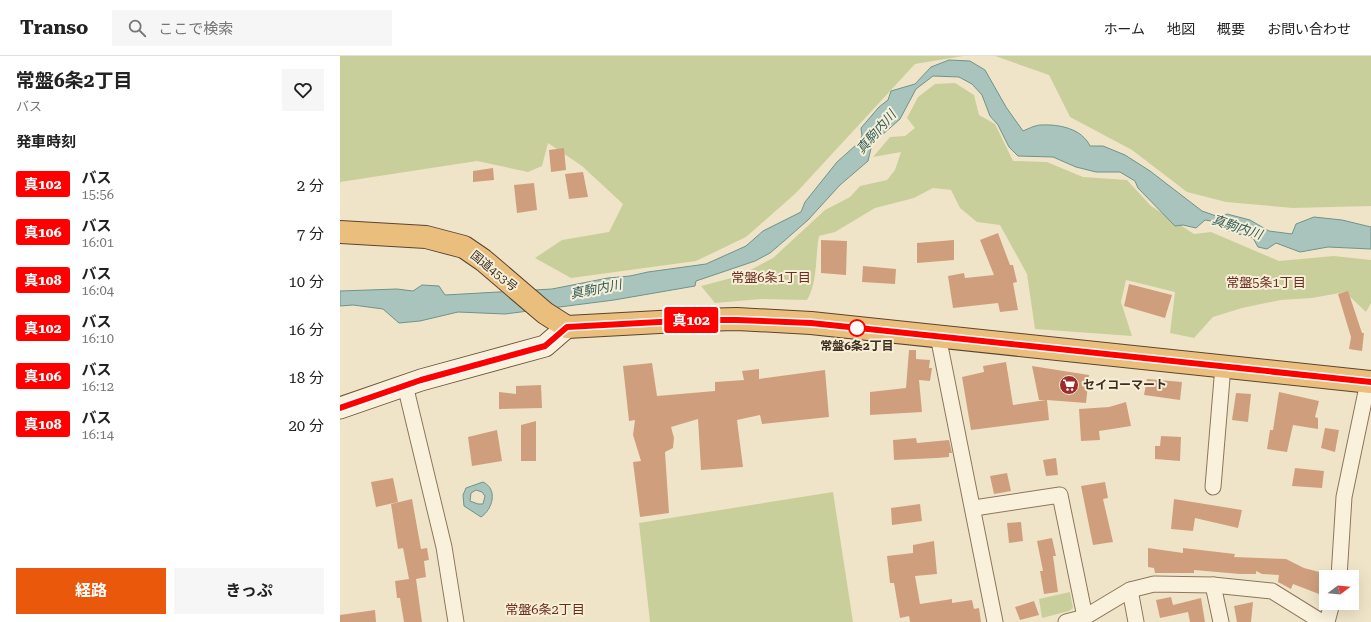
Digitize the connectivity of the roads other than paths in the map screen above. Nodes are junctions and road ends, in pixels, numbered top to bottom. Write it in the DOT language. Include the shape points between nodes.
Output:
graph roads {
  1 [pos="340,232"];
  2 [pos="567,327"];
  3 [pos="938,336"];
  4 [pos="1223,366"];
  5 [pos="1370,382"];
  6 [pos="405,385"];
  7 [pos="340,408"];
  8 [pos="1212,487"];
  9 [pos="974,508"];
  10 [pos="1339,570"];
  11 [pos="1213,585"];
  12 [pos="1130,590"];
  13 [pos="1330,610"];
  14 [pos="1085,617"];
  15 [pos="456,622"];
  16 [pos="995,622"];
  17 [pos="1066,622"];
  18 [pos="1136,622"];
  19 [pos="1221,622"];
  20 [pos="1322,622"];
  21 [pos="1327,622"];
  1 -- 2 [label="highway, 国道453号" via="426,236 464,247 545,313"];
  2 -- 3 [label="highway" via="737,320 811,323"];
  2 -- 6 [label="main road" via="545,346"];
  3 -- 4 [label="highway"];
  3 -- 9 [label="street"];
  4 -- 5 [label="highway"];
  4 -- 8 [label="street"];
  5 -- 10 [label="street" via="1344,497"];
  6 -- 7 [label="main road"];
  6 -- 15 [label="street" via="444,547"];
  9 -- 14 [label="street" via="1060,495"];
  9 -- 16 [label="street"];
  11 -- 12 [label="street" via="1154,584"];
  11 -- 19 [label="street"];
  11 -- 20 [label="street" via="1272,592"];
  12 -- 14 [label="street"];
  12 -- 18 [label="street"];
  13 -- 21 [label="street"];
  14 -- 17 [label="street"];
}
